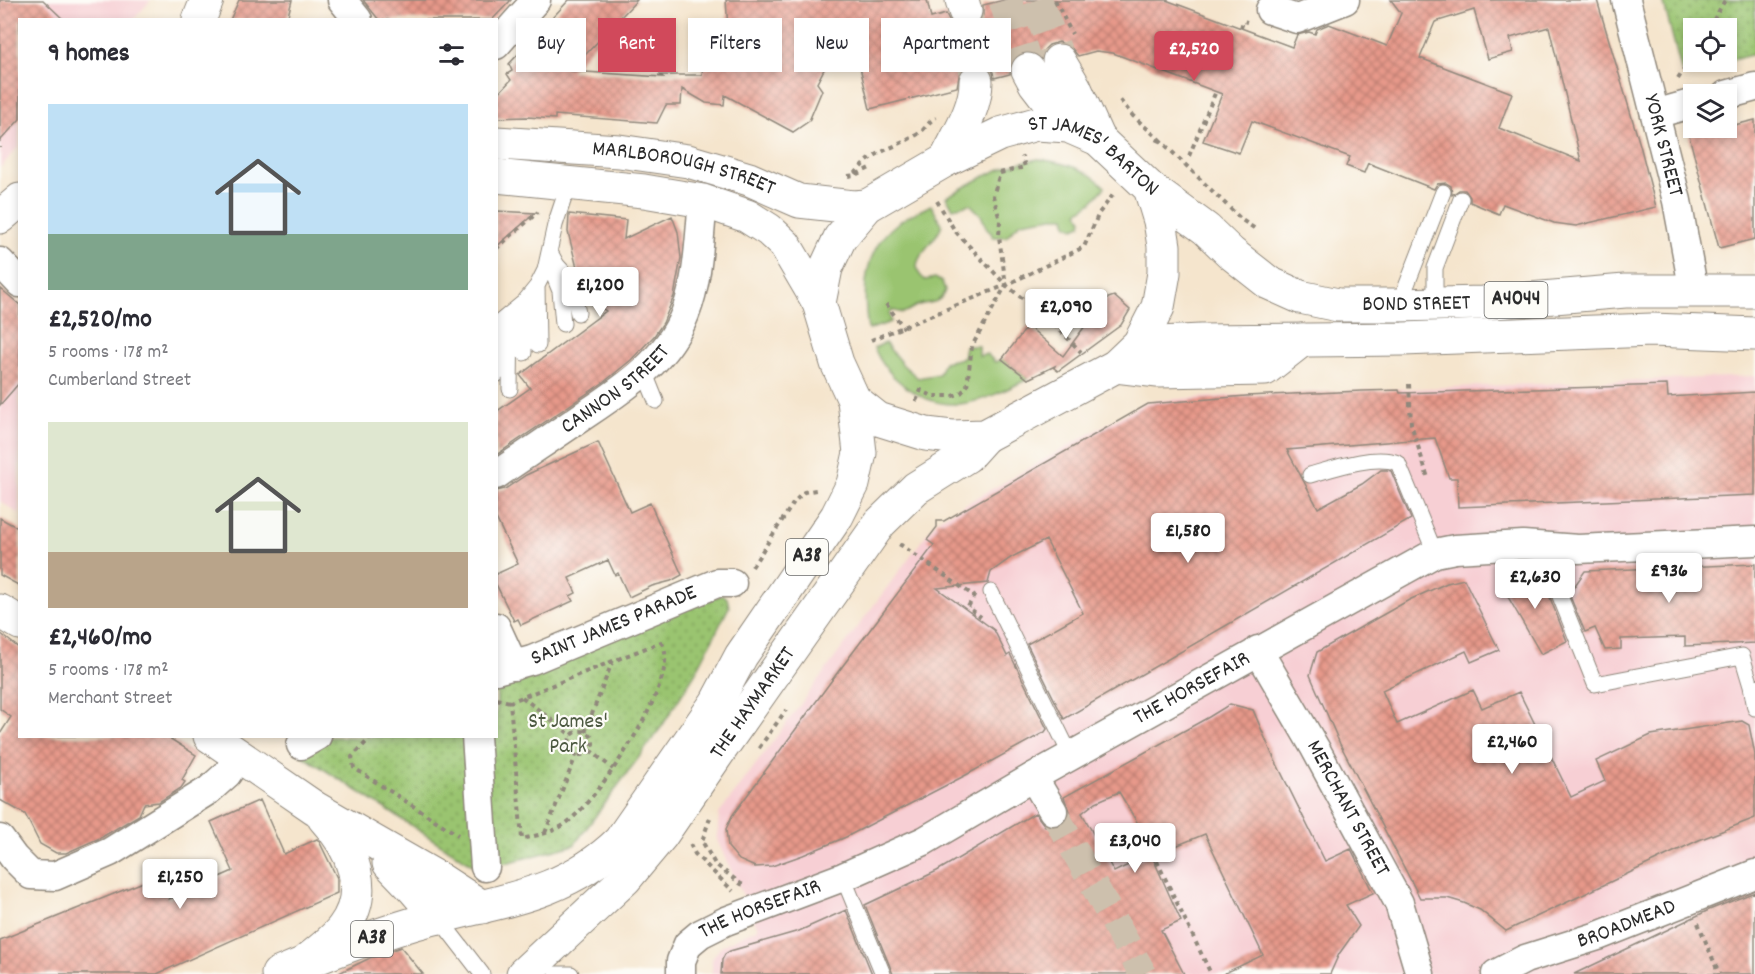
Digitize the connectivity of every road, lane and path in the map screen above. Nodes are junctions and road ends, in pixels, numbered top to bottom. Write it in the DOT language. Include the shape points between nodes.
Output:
graph roads {
  1 [pos="207,0"];
  2 [pos="342,0"];
  3 [pos="536,0"];
  4 [pos="1055,0"];
  5 [pos="1345,0"];
  6 [pos="1626,0"];
  7 [pos="1725,0"];
  8 [pos="1270,10"];
  9 [pos="200,18"];
  10 [pos="356,18"];
  11 [pos="1715,18"];
  12 [pos="498,43"];
  13 [pos="1054,58"];
  14 [pos="976,81"];
  15 [pos="1755,87"];
  16 [pos="1216,91"];
  17 [pos="1737,92"];
  18 [pos="1120,100"];
  19 [pos="1683,107"];
  20 [pos="1655,114"];
  21 [pos="931,120"];
  22 [pos="1068,126"];
  23 [pos="1098,139"];
  24 [pos="498,143"];
  25 [pos="1021,152"];
  26 [pos="1189,156"];
  27 [pos="946,160"];
  28 [pos="855,175"];
  29 [pos="498,176"];
  30 [pos="569,183"];
  31 [pos="1150,188"];
  32 [pos="1443,192"];
  33 [pos="1113,195"];
  34 [pos="1461,199"];
  35 [pos="702,201"];
  36 [pos="937,201"];
  37 [pos="18,202"];
  38 [pos="867,206"];
  39 [pos="544,207"];
  40 [pos="0,217"];
  41 [pos="1257,230"];
  42 [pos="498,247"];
  43 [pos="548,256"];
  44 [pos="0,262"];
  45 [pos="18,281"];
  46 [pos="1006,285"];
  47 [pos="537,286"];
  48 [pos="1755,291"];
  49 [pos="1694,292"];
  50 [pos="524,302"];
  51 [pos="819,303"];
  52 [pos="1436,303"];
  53 [pos="886,304"];
  54 [pos="1396,304"];
  55 [pos="511,313"];
  56 [pos="578,313"];
  57 [pos="498,323"];
  58 [pos="904,328"];
  59 [pos="559,329"];
  60 [pos="1755,334"];
  61 [pos="871,340"];
  62 [pos="538,345"];
  63 [pos="1081,352"];
  64 [pos="524,353"];
  65 [pos="1128,355"];
  66 [pos="644,371"];
  67 [pos="1409,384"];
  68 [pos="510,389"];
  69 [pos="854,400"];
  70 [pos="656,401"];
  71 [pos="915,403"];
  72 [pos="985,436"];
  73 [pos="498,475"];
  74 [pos="1310,475"];
  75 [pos="821,481"];
  76 [pos="1429,481"];
  77 [pos="1755,541"];
  78 [pos="1540,546"];
  79 [pos="1436,553"];
  80 [pos="895,554"];
  81 [pos="740,579"];
  82 [pos="990,592"];
  83 [pos="0,611"];
  84 [pos="983,619"];
  85 [pos="18,622"];
  86 [pos="498,636"];
  87 [pos="1258,650"];
  88 [pos="613,661"];
  89 [pos="505,668"];
  90 [pos="1753,686"];
  91 [pos="522,697"];
  92 [pos="498,699"];
  93 [pos="793,701"];
  94 [pos="510,702"];
  95 [pos="1755,708"];
  96 [pos="585,732"];
  97 [pos="572,736"];
  98 [pos="213,738"];
  99 [pos="370,738"];
  100 [pos="477,738"];
  101 [pos="759,749"];
  102 [pos="590,750"];
  103 [pos="577,753"];
  104 [pos="239,756"];
  105 [pos="1071,756"];
  106 [pos="613,769"];
  107 [pos="1033,777"];
  108 [pos="315,808"];
  109 [pos="1053,811"];
  110 [pos="711,812"];
  111 [pos="460,826"];
  112 [pos="545,833"];
  113 [pos="360,834"];
  114 [pos="688,836"];
  115 [pos="0,839"];
  116 [pos="1153,853"];
  117 [pos="485,867"];
  118 [pos="1755,874"];
  119 [pos="843,877"];
  120 [pos="753,898"];
  121 [pos="1688,901"];
  122 [pos="482,907"];
  123 [pos="438,917"];
  124 [pos="292,968"];
  125 [pos="482,974"];
  126 [pos="523,974"];
  127 [pos="556,974"];
  128 [pos="571,974"];
  129 [pos="681,974"];
  130 [pos="883,974"];
  131 [pos="1211,974"];
  132 [pos="1420,974"];
  133 [pos="1496,974"];
  134 [pos="1719,974"];
  1 -- 9 [label="main road"];
  2 -- 10 [label="street"];
  3 -- 12 [label="street"];
  4 -- 13 [label="path"];
  5 -- 8 [label="street" via="1297,19"];
  6 -- 20 [label="street, YORK STREET"];
  7 -- 11 [label="path"];
  13 -- 22 [label="main road, A38" via="1035,83"];
  13 -- 23 [label="main road, A38" via="1075,88"];
  14 -- 27 [label="main road" via="972,109"];
  15 -- 17 [label="street"];
  16 -- 26 [label="path"];
  18 -- 41 [label="path" via="1158,141"];
  19 -- 20 [label="street"];
  20 -- 49 [label="street, YORK STREET"];
  21 -- 28 [label="path" via="920,133 865,161"];
  22 -- 23 [label="main road, ST JAMES' BARTON / A38"];
  22 -- 27 [label="main road, ST JAMES' BARTON / A38" via="1036,124 1012,129"];
  23 -- 31 [label="main road, ST JAMES' BARTON / A38"];
  24 -- 38 [label="main road, MARLBOROUGH STREET" via="619,151 688,161 749,179 799,201"];
  25 -- 46 [label="path" via="1025,167 1000,173 993,196 1000,220"];
  27 -- 38 [label="main road, ST JAMES' BARTON / A38"];
  29 -- 30 [label="main road, MARLBOROUGH STREET"];
  30 -- 35 [label="main road, MARLBOROUGH STREET"];
  30 -- 43 [label="lane"];
  31 -- 54 [label="main road, BOND STREET / A4044" via="1269,283 1300,297 1338,304"];
  31 -- 65 [label="main road, ST JAMES' BARTON" via="1164,246 1164,273 1158,307"];
  32 -- 54 [label="lane"];
  33 -- 46 [label="path" via="1099,213 1083,247"];
  34 -- 52 [label="lane" via="1435,268"];
  35 -- 51 [label="main road, MARLBOROUGH STREET" via="747,216 769,230 785,245"];
  35 -- 66 [label="street, CANNON STREET" via="690,300 673,339"];
  36 -- 46 [label="path" via="956,231"];
  37 -- 40 [label="main road"];
  38 -- 51 [label="main road, ST JAMES' BARTON / A38" via="840,238 826,268"];
  39 -- 42 [label="path"];
  43 -- 47 [label="lane"];
  43 -- 56 [label="lane" via="570,279"];
  43 -- 59 [label="lane" via="560,291"];
  44 -- 45 [label="street"];
  46 -- 58 [label="path"];
  46 -- 63 [label="path"];
  46 -- 71 [label="path" via="972,346 967,386 961,393 943,397 921,390"];
  47 -- 50 [label="lane"];
  47 -- 62 [label="lane"];
  48 -- 49 [label="main road, BOND STREET / A4044"];
  49 -- 52 [label="main road, BOND STREET / A4044" via="1625,291"];
  50 -- 55 [label="lane"];
  50 -- 64 [label="lane"];
  51 -- 69 [label="main road, ST JAMES' BARTON / A38" via="837,363"];
  52 -- 54 [label="main road, BOND STREET / A4044"];
  53 -- 58 [label="path"];
  55 -- 57 [label="lane"];
  55 -- 68 [label="lane"];
  58 -- 61 [label="path"];
  60 -- 65 [label="main road, BOND STREET / A4044" via="1652,330 1302,340 1265,369 1158,371"];
  65 -- 72 [label="main road, ST JAMES' BARTON / A38"];
  66 -- 70 [label="lane"];
  66 -- 73 [label="street, CANNON STREET"];
  67 -- 76 [label="path" via="1411,424"];
  69 -- 72 [label="main road, ST JAMES' BARTON / A38" via="878,419 926,434"];
  69 -- 122 [label="main road, THE HAYMARKET / A38" via="860,453 853,484 837,516 741,656 716,702 614,847 579,874 554,886"];
  72 -- 126 [label="main road, THE HAYMARKET / A38" via="967,456 916,489 880,523 661,836 625,879"];
  74 -- 79 [label="lane" via="1354,463 1398,462"];
  75 -- 81 [label="path" via="816,490 804,492 794,502"];
  77 -- 78 [label="street, THE HORSEFAIR" via="1578,549"];
  78 -- 79 [label="street, THE HORSEFAIR"];
  78 -- 90 [label="lane" via="1595,684 1742,656"];
  79 -- 87 [label="street, THE HORSEFAIR"];
  80 -- 84 [label="path" via="901,545 974,596 968,607"];
  81 -- 89 [label="street, SAINT JAMES PARADE" via="717,582"];
  82 -- 105 [label="lane"];
  83 -- 85 [label="main road"];
  86 -- 89 [label="street"];
  87 -- 105 [label="street, THE HORSEFAIR"];
  87 -- 132 [label="street, MERCHANT STREET" via="1399,903"];
  88 -- 91 [label="path"];
  88 -- 96 [label="path"];
  88 -- 106 [label="path" via="661,642 665,647 664,670 657,692"];
  90 -- 95 [label="lane"];
  91 -- 94 [label="path"];
  91 -- 97 [label="path"];
  92 -- 94 [label="path"];
  93 -- 101 [label="path"];
  94 -- 112 [label="path" via="522,839"];
  96 -- 97 [label="path"];
  96 -- 102 [label="path" via="593,742"];
  97 -- 103 [label="path" via="569,742"];
  98 -- 104 [label="main road"];
  99 -- 111 [label="path" via="352,757 354,768 461,837"];
  100 -- 117 [label="street"];
  102 -- 103 [label="path"];
  102 -- 106 [label="path"];
  103 -- 112 [label="path"];
  104 -- 108 [label="main road"];
  104 -- 115 [label="street" via="209,790 110,852 55,876 31,875"];
  105 -- 107 [label="street, THE HORSEFAIR"];
  106 -- 112 [label="path" via="581,811"];
  107 -- 109 [label="street"];
  107 -- 119 [label="street, THE HORSEFAIR" via="924,841"];
  108 -- 113 [label="main road"];
  108 -- 124 [label="main road" via="349,851 357,893 353,913 342,930"];
  110 -- 120 [label="path" via="702,841 715,864"];
  113 -- 122 [label="main road"];
  113 -- 123 [label="main road"];
  114 -- 120 [label="path" via="695,854"];
  116 -- 131 [label="path"];
  118 -- 121 [label="street, BROADMEAD"];
  119 -- 120 [label="street, THE HORSEFAIR"];
  119 -- 130 [label="lane"];
  120 -- 129 [label="street, THE HORSEFAIR" via="688,944"];
  121 -- 133 [label="street, BROADMEAD" via="1525,959"];
  121 -- 134 [label="path"];
  122 -- 123 [label="main road, A38"];
  123 -- 124 [label="main road, A38"];
  123 -- 125 [label="lane"];
  127 -- 128 [label="lane"];
}
